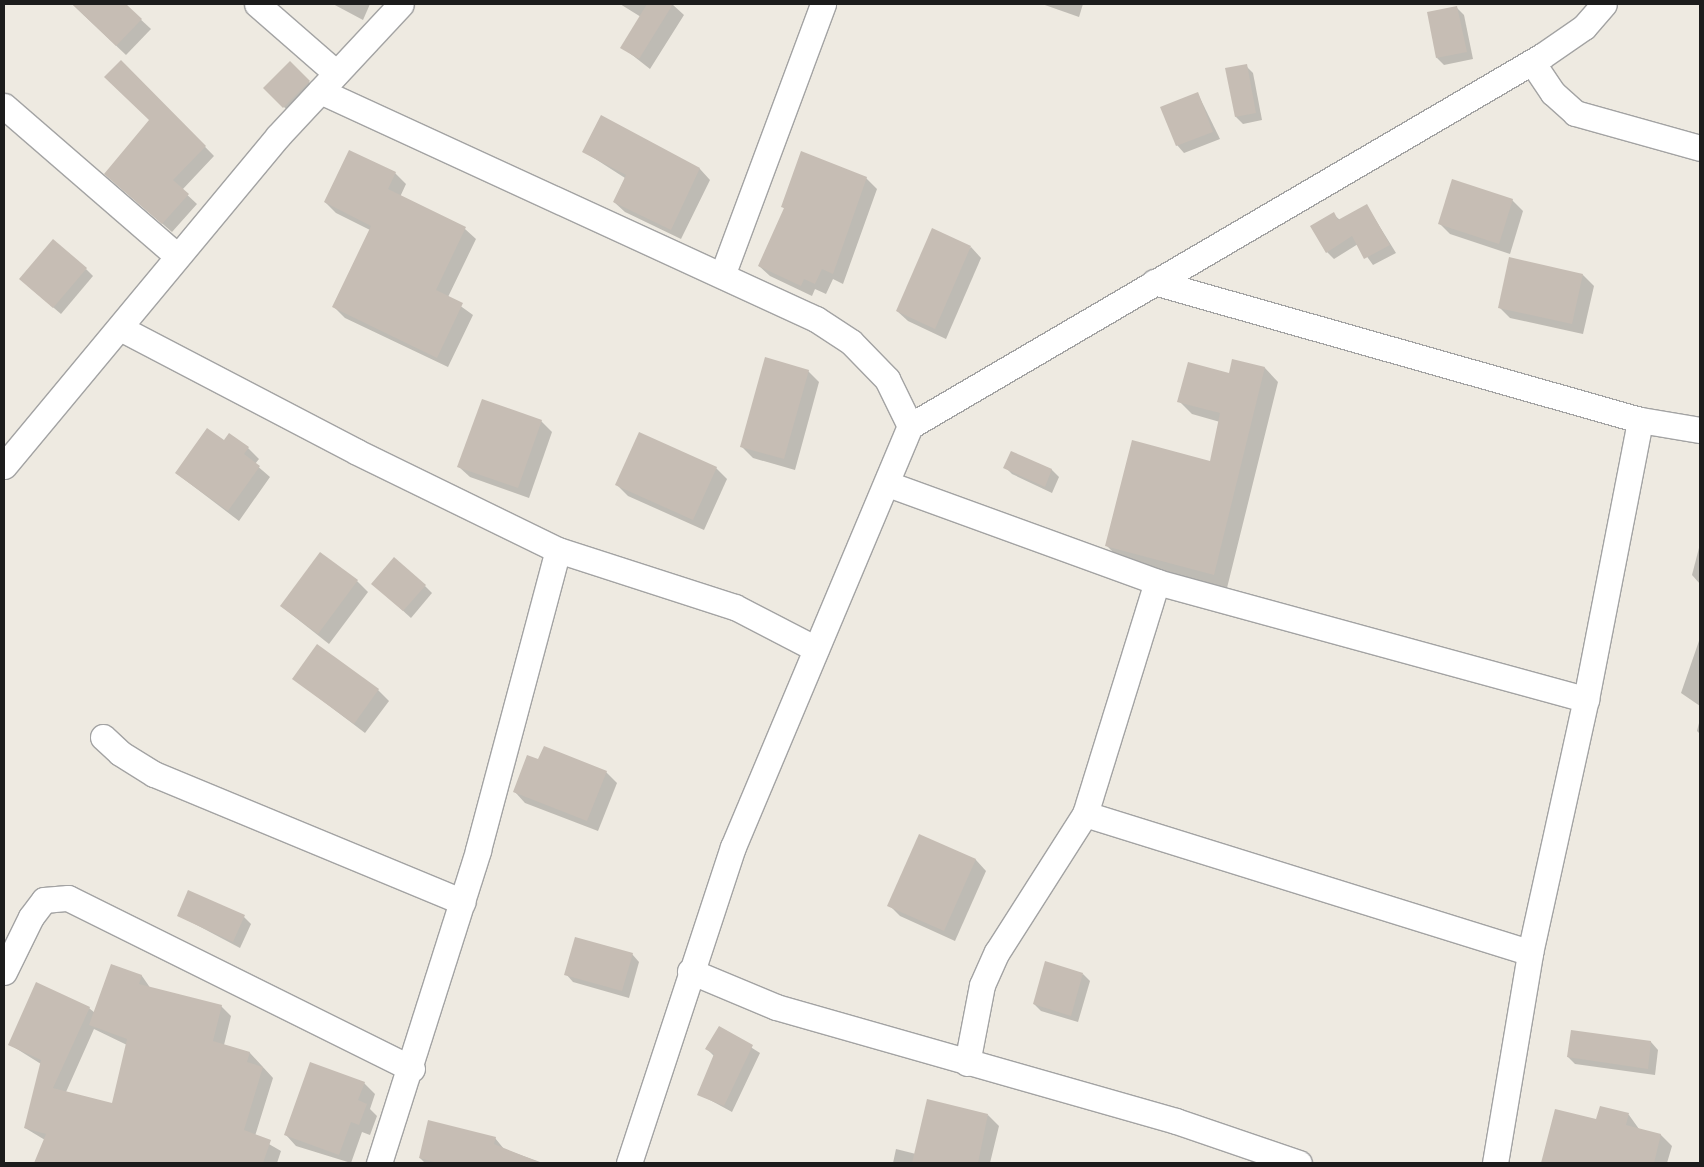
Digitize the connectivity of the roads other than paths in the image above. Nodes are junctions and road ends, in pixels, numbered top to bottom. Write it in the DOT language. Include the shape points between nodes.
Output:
graph roads {
  1 [pos="257,4"];
  2 [pos="401,4"];
  3 [pos="823,4"];
  4 [pos="1604,4"];
  5 [pos="1532,62"];
  6 [pos="328,82"];
  7 [pos="4,106"];
  8 [pos="1700,148"];
  9 [pos="177,256"];
  10 [pos="723,273"];
  11 [pos="1154,282"];
  12 [pos="120,328"];
  13 [pos="1640,420"];
  14 [pos="910,426"];
  15 [pos="1700,430"];
  16 [pos="4,466"];
  17 [pos="888,484"];
  18 [pos="558,550"];
  19 [pos="1157,582"];
  20 [pos="816,649"];
  21 [pos="1586,699"];
  22 [pos="103,737"];
  23 [pos="1085,814"];
  24 [pos="462,902"];
  25 [pos="1530,953"];
  26 [pos="690,971"];
  27 [pos="4,972"];
  28 [pos="967,1064"];
  29 [pos="412,1069"];
  30 [pos="379,1163"];
  31 [pos="629,1163"];
  32 [pos="1299,1163"];
  33 [pos="1495,1163"];
  1 -- 6 [label="street"];
  2 -- 6 [label="street"];
  3 -- 10 [label="street"];
  4 -- 5 [label="street" via="1584,27"];
  5 -- 8 [label="street" via="1554,93 1575,113"];
  5 -- 11 [label="street"];
  6 -- 9 [label="street"];
  6 -- 10 [label="street"];
  7 -- 9 [label="street"];
  9 -- 12 [label="street"];
  10 -- 14 [label="street" via="816,319 851,342 887,379"];
  11 -- 13 [label="street"];
  11 -- 14 [label="street" via="989,384"];
  12 -- 16 [label="street"];
  12 -- 18 [label="street" via="357,452"];
  13 -- 15 [label="street"];
  13 -- 21 [label="street"];
  14 -- 17 [label="street"];
  17 -- 19 [label="street"];
  17 -- 20 [label="street"];
  18 -- 20 [label="street" via="735,607"];
  18 -- 24 [label="street"];
  19 -- 21 [label="street"];
  19 -- 23 [label="street"];
  20 -- 26 [label="street" via="733,846"];
  21 -- 25 [label="street"];
  22 -- 24 [label="street" via="120,753 154,774"];
  23 -- 25 [label="street"];
  23 -- 28 [label="street" via="997,952 982,984"];
  24 -- 29 [label="street"];
  25 -- 33 [label="street"];
  26 -- 28 [label="street" via="776,1007"];
  26 -- 31 [label="street"];
  27 -- 29 [label="street" via="31,917 44,900 68,898"];
  28 -- 32 [label="street" via="1176,1121"];
  29 -- 30 [label="street"];
}
